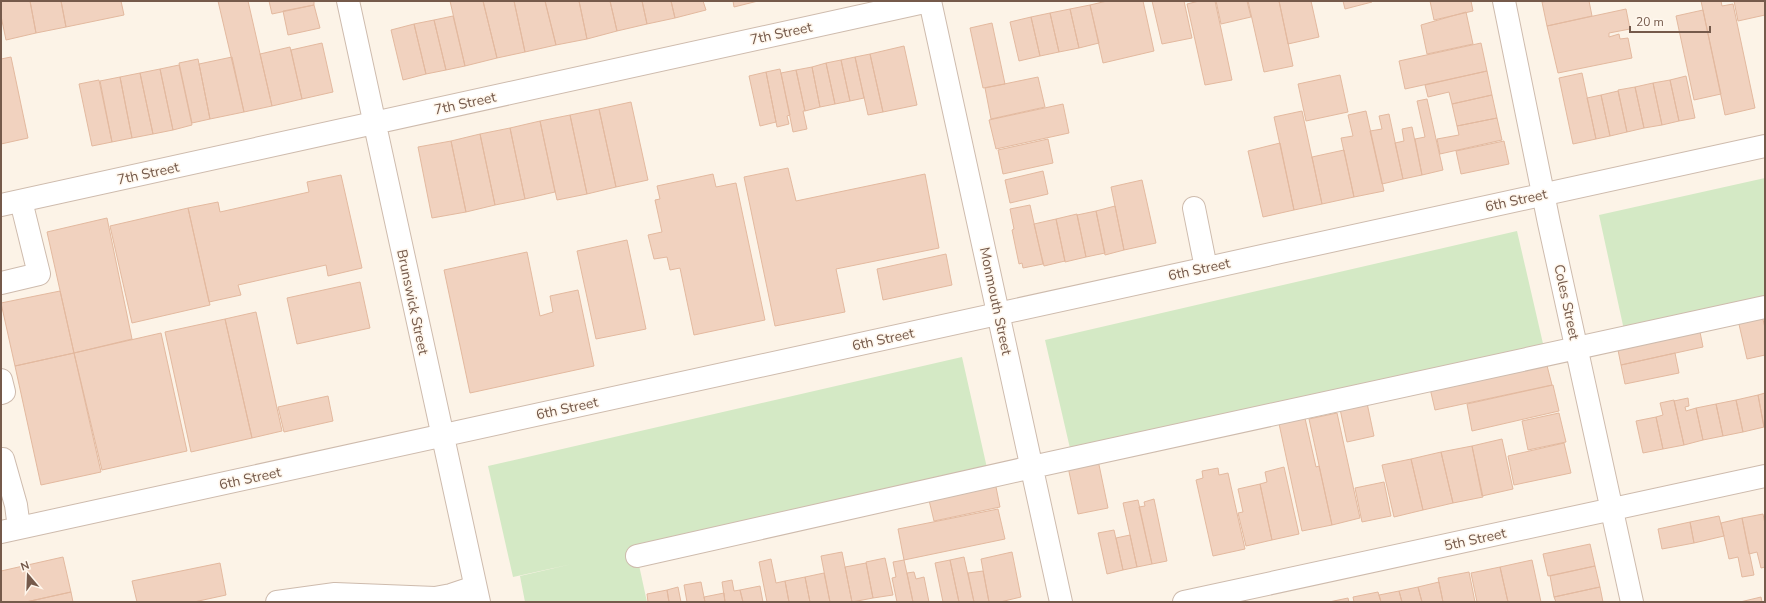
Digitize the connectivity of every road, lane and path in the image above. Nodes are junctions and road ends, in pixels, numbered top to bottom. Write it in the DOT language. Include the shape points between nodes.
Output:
graph roads {
  1 [pos="348,1"];
  2 [pos="930,1"];
  3 [pos="1504,1"];
  4 [pos="374,122"];
  5 [pos="1765,146"];
  6 [pos="1543,194"];
  7 [pos="11,203"];
  8 [pos="1194,208"];
  9 [pos="1206,268"];
  10 [pos="1,283"];
  11 [pos="1765,307"];
  12 [pos="998,314"];
  13 [pos="1577,349"];
  14 [pos="1,380"];
  15 [pos="1,393"];
  16 [pos="443,436"];
  17 [pos="1,459"];
  18 [pos="1032,467"];
  19 [pos="1765,476"];
  20 [pos="1612,509"];
  21 [pos="10,530"];
  22 [pos="637,556"];
  23 [pos="477,594"];
  24 [pos="277,602"];
  25 [pos="1061,602"];
  26 [pos="1184,602"];
  27 [pos="1632,602"];
  1 -- 4 [label="street, Brunswick Street"];
  2 -- 4 [label="street, 7th Street"];
  2 -- 12 [label="street, Monmouth Street"];
  3 -- 6 [label="street, Coles Street"];
  4 -- 7 [label="street, 7th Street"];
  4 -- 16 [label="street, Brunswick Street"];
  5 -- 6 [label="street, 6th Street"];
  6 -- 9 [label="street, 6th Street"];
  6 -- 13 [label="street, Coles Street"];
  7 -- 10 [label="street" via="39,274"];
  8 -- 9 [label="street"];
  9 -- 12 [label="street, 6th Street"];
  11 -- 13 [label="street"];
  12 -- 16 [label="street, 6th Street"];
  12 -- 18 [label="street, Monmouth Street"];
  13 -- 18 [label="street"];
  13 -- 20 [label="street, Coles Street"];
  14 -- 15 [label="street" via="4,392"];
  16 -- 21 [label="street, 6th Street"];
  16 -- 23 [label="street, Brunswick Street"];
  17 -- 21 [label="street" via="16,505"];
  18 -- 22 [label="street"];
  18 -- 25 [label="street, Monmouth Street"];
  19 -- 20 [label="street, 5th Street"];
  20 -- 26 [label="street, 5th Street"];
  20 -- 27 [label="street, Coles Street"];
  23 -- 24 [label="street" via="435,598 335,594"];
}
